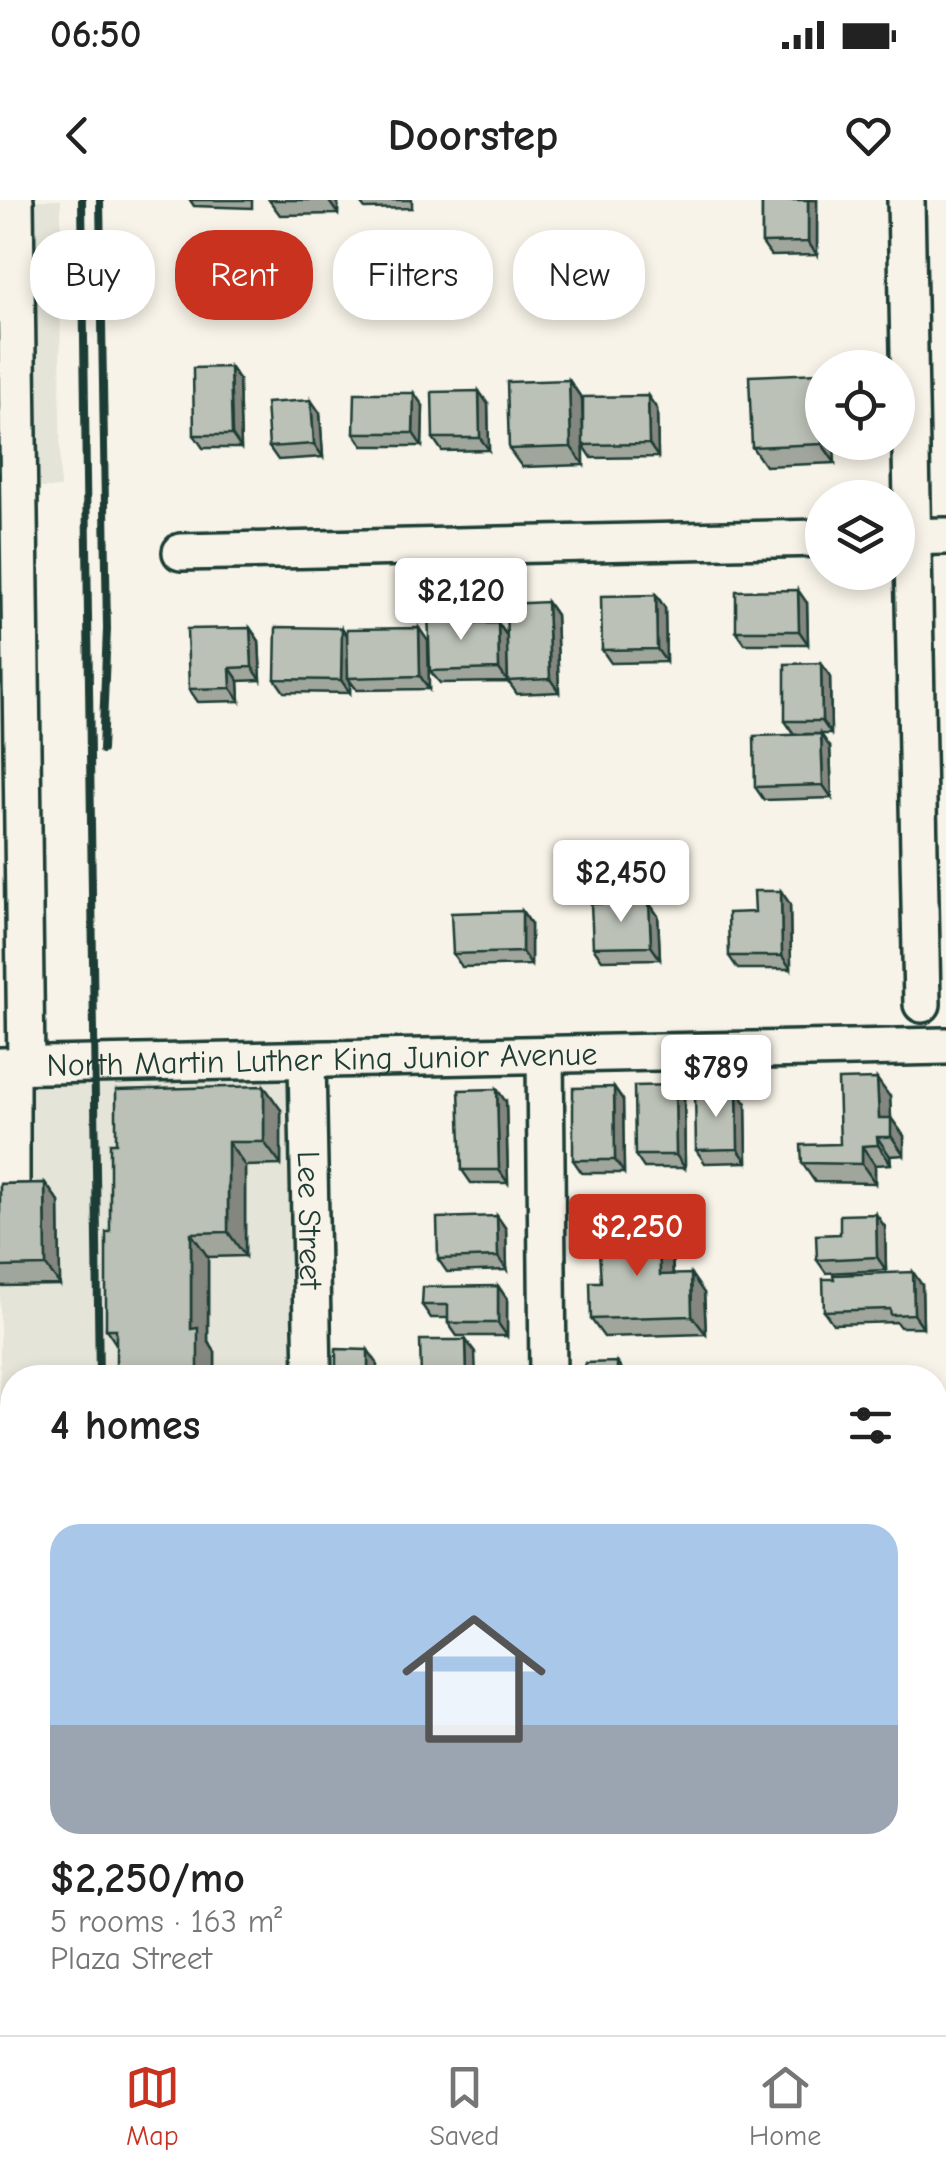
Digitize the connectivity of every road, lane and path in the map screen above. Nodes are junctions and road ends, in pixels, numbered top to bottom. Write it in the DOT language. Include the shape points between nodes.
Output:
graph roads {
  1 [pos="15,200"];
  2 [pos="906,200"];
  3 [pos="8,247"];
  4 [pos="904,480"];
  5 [pos="946,536"];
  6 [pos="915,537"];
  7 [pos="805,538"];
  8 [pos="180,552"];
  9 [pos="906,590"];
  10 [pos="922,1004"];
  11 [pos="946,1046"];
  12 [pos="545,1055"];
  13 [pos="308,1060"];
  14 [pos="12,1066"];
  15 [pos="6,1131"];
  16 [pos="12,1196"];
  17 [pos="314,1365"];
  18 [pos="548,1365"];
  1 -- 3 [label="street"];
  2 -- 4 [label="street"];
  3 -- 14 [label="street"];
  5 -- 6 [label="street"];
  7 -- 8 [label="street"];
  9 -- 10 [label="street"];
  11 -- 12 [label="street, North Martin Luther King Junior Avenue"];
  12 -- 13 [label="street, North Martin Luther King Junior Avenue"];
  12 -- 18 [label="street"];
  13 -- 14 [label="street, North Martin Luther King Junior Avenue"];
  13 -- 17 [label="street, Lee Street"];
  14 -- 15 [label="street"];
  15 -- 16 [label="street"];
}
